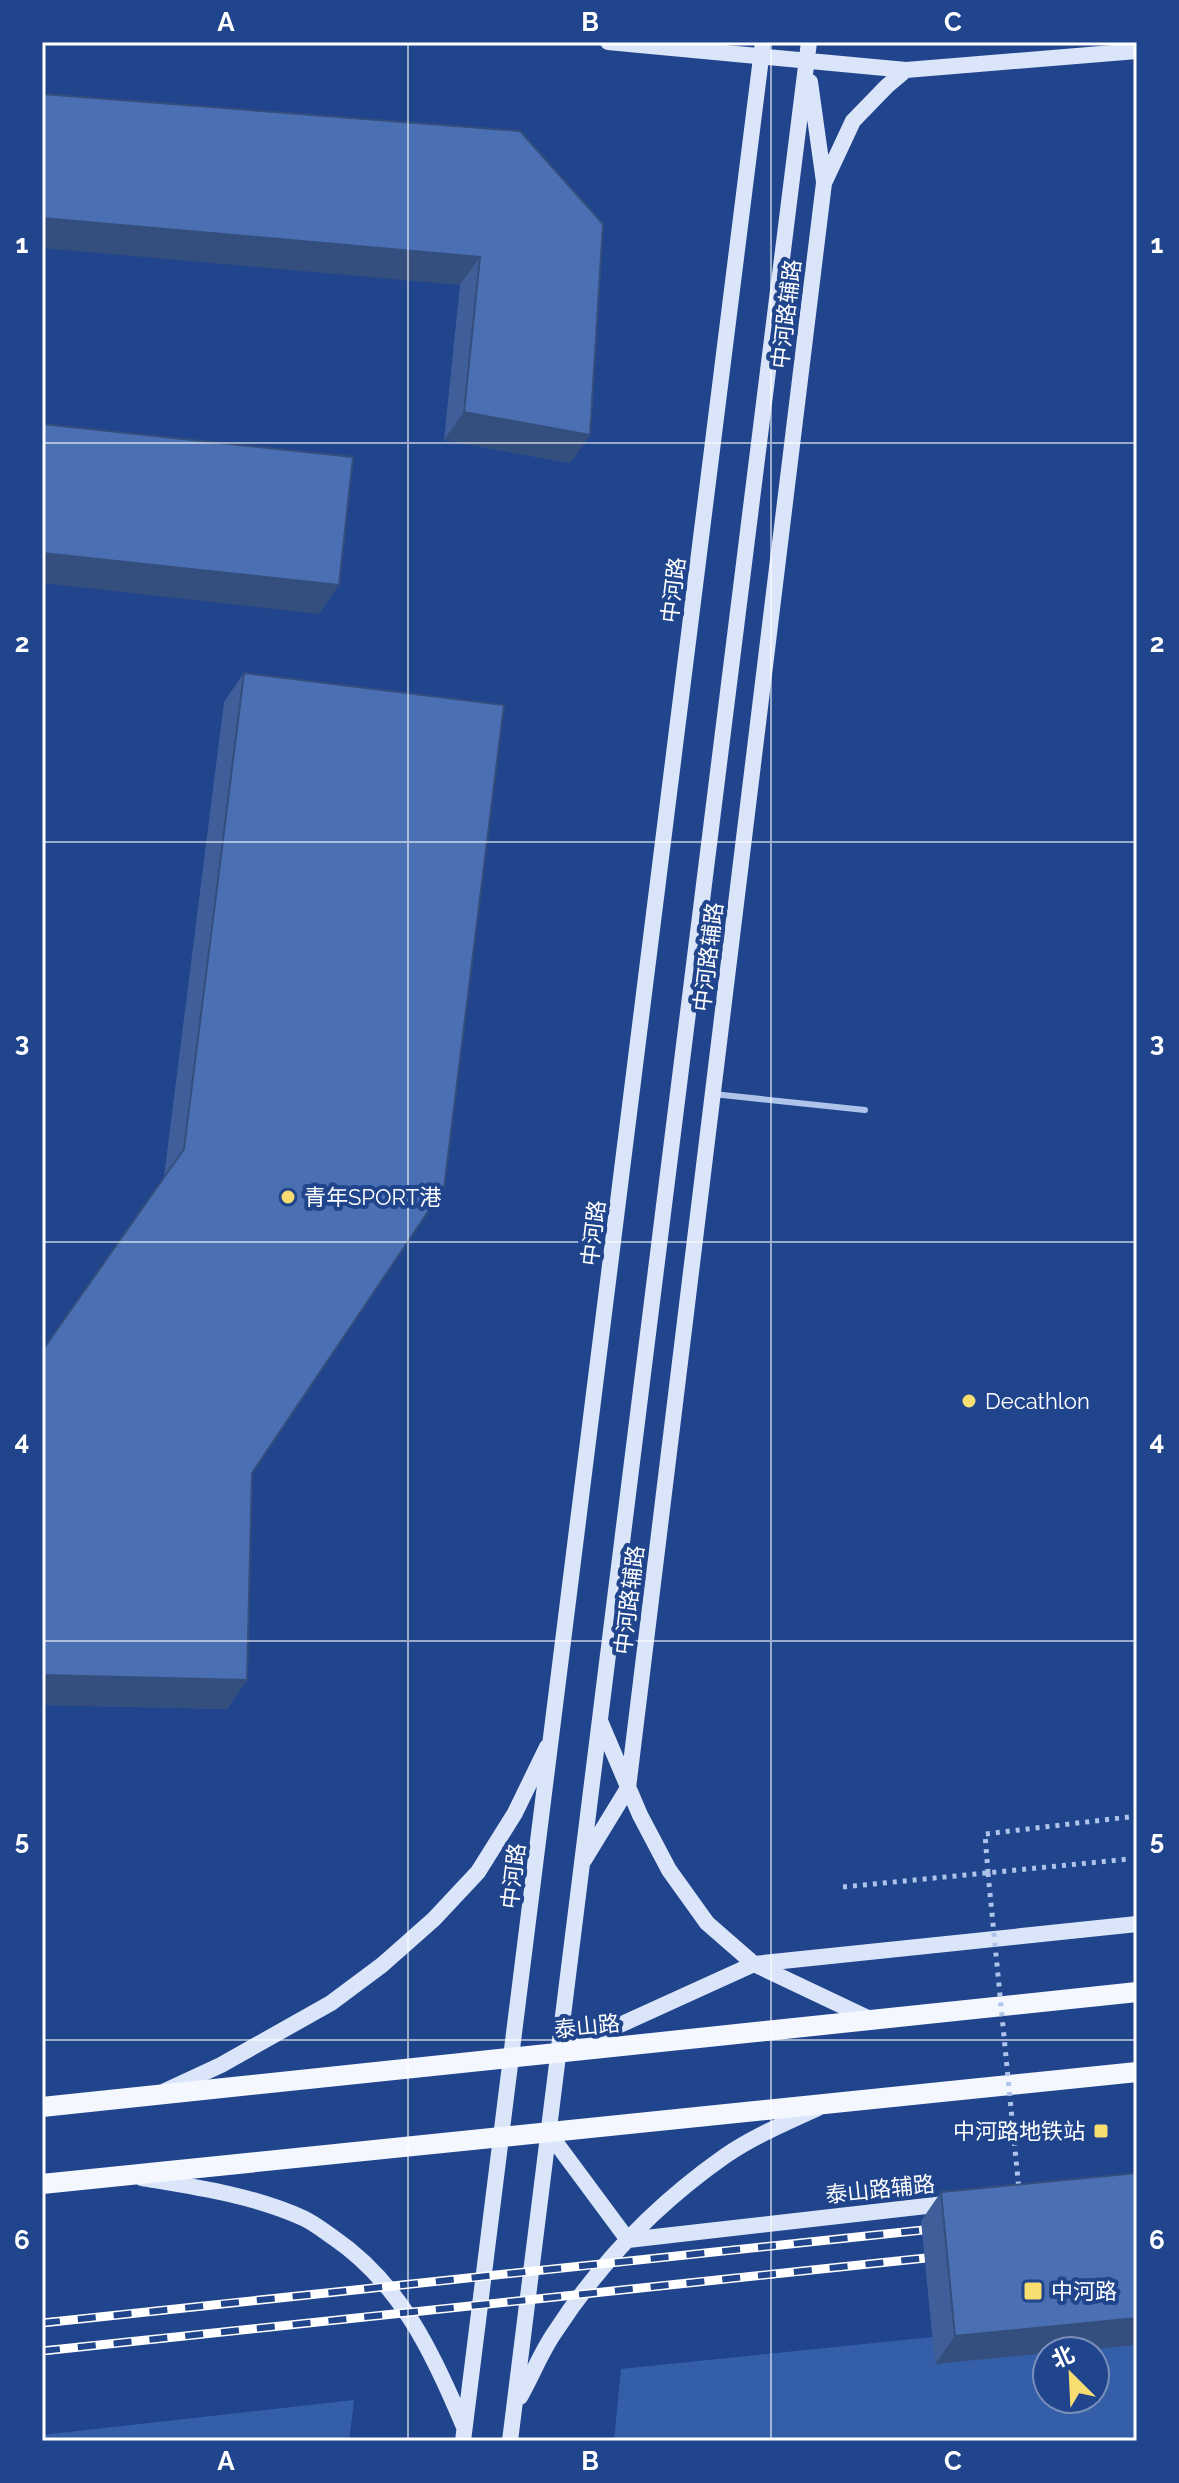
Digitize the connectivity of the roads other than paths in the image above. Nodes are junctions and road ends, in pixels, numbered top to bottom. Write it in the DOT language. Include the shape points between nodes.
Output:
graph roads {
  1 [pos="608,42"];
  2 [pos="809,42"];
  3 [pos="762,49"];
  4 [pos="1137,51"];
  5 [pos="807,61"];
  6 [pos="906,70"];
  7 [pos="824,183"];
  8 [pos="713,1094"];
  9 [pos="865,1110"];
  10 [pos="600,1719"];
  11 [pos="553,1735"];
  12 [pos="628,1788"];
  13 [pos="581,1865"];
  14 [pos="1136,1925"];
  15 [pos="754,1964"];
  16 [pos="1137,1992"];
  17 [pos="872,2020"];
  18 [pos="558,2053"];
  19 [pos="513,2058"];
  20 [pos="1137,2072"];
  21 [pos="157,2095"];
  22 [pos="828,2104"];
  23 [pos="42,2107"];
  24 [pos="548,2132"];
  25 [pos="501,2138"];
  26 [pos="130,2176"];
  27 [pos="42,2184"];
  28 [pos="967,2202"];
  29 [pos="628,2240"];
  30 [pos="514,2409"];
  31 [pos="464,2435"];
  32 [pos="510,2441"];
  1 -- 3 [label="main road"];
  2 -- 5 [label="main road"];
  3 -- 5 [label="main road"];
  3 -- 11 [label="main road, 中河路"];
  4 -- 6 [label="main road"];
  5 -- 6 [label="main road"];
  5 -- 7 [label="main road"];
  5 -- 10 [label="main road"];
  6 -- 7 [label="main road, 中河路辅路" via="853,121"];
  7 -- 8 [label="main road, 中河路辅路"];
  8 -- 9 [label="lane"];
  8 -- 12 [label="main road, 中河路辅路"];
  10 -- 12 [label="main road"];
  10 -- 13 [label="main road"];
  11 -- 19 [label="main road, 中河路"];
  11 -- 21 [label="main road" via="515,1813 478,1872 434,1919 331,2003"];
  12 -- 13 [label="main road, 中河路辅路"];
  12 -- 15 [label="main road" via="669,1870 707,1923"];
  13 -- 18 [label="main road"];
  14 -- 15 [label="main road"];
  15 -- 17 [label="main road"];
  15 -- 18 [label="main road"];
  16 -- 17 [label="main road, 泰山路"];
  17 -- 18 [label="main road, 泰山路"];
  18 -- 19 [label="main road, 泰山路"];
  18 -- 24 [label="main road"];
  19 -- 21 [label="main road, 泰山路"];
  19 -- 25 [label="main road, 中河路"];
  20 -- 22 [label="main road"];
  21 -- 23 [label="main road, 泰山路"];
  22 -- 24 [label="main road"];
  22 -- 29 [label="main road" via="727,2155"];
  24 -- 25 [label="main road"];
  24 -- 29 [label="main road"];
  24 -- 30 [label="main road"];
  25 -- 26 [label="main road"];
  25 -- 31 [label="main road, 中河路"];
  26 -- 27 [label="main road"];
  26 -- 31 [label="main road" via="248,2198 305,2219 346,2247 382,2280 414,2322 439,2368"];
  28 -- 29 [label="main road, 泰山路辅路"];
  29 -- 30 [label="main road" via="553,2335"];
  30 -- 32 [label="main road"];
}
